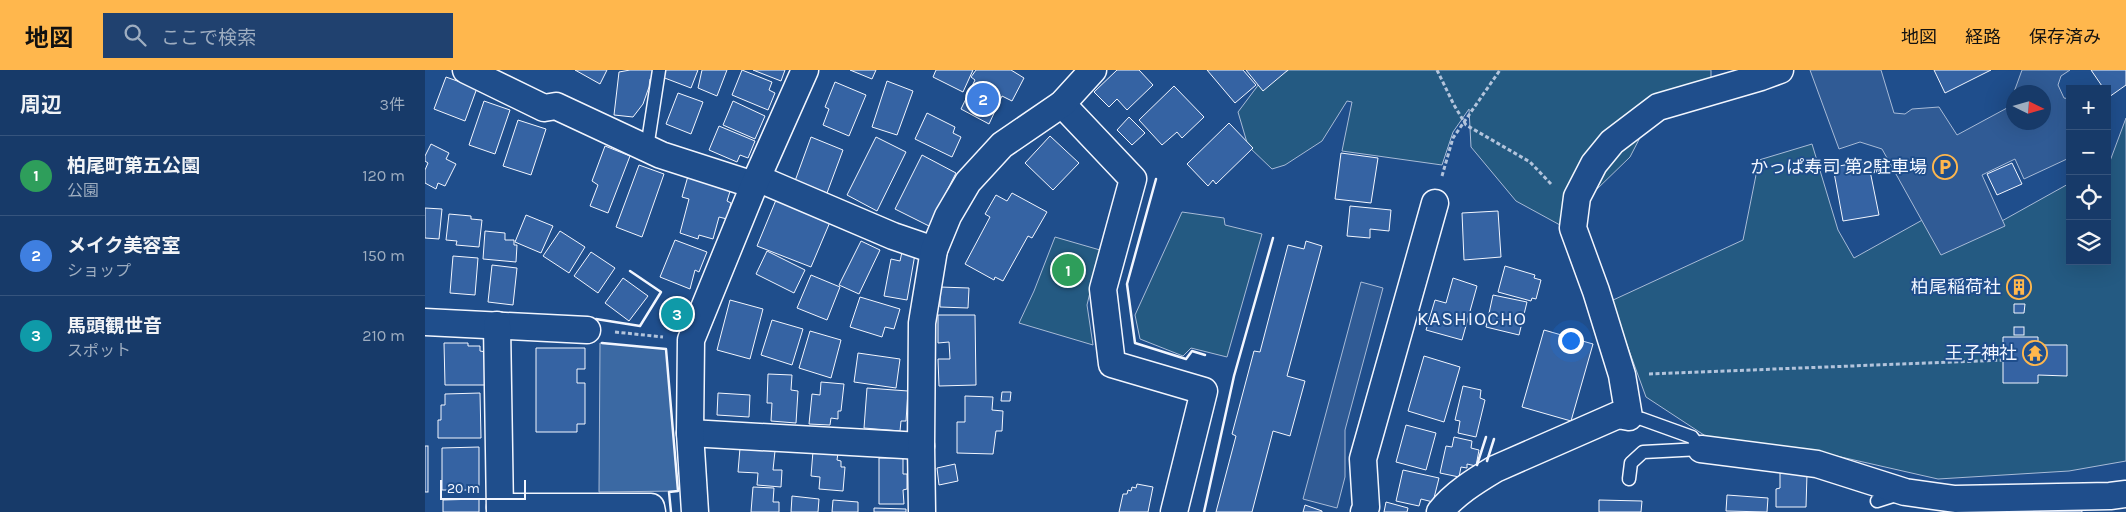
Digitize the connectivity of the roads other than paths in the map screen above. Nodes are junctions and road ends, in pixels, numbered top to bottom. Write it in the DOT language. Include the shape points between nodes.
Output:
graph roads {
  1 [pos="466,70"];
  2 [pos="659,70"];
  3 [pos="805,70"];
  4 [pos="1093,70"];
  5 [pos="1780,70"];
  6 [pos="1062,104"];
  7 [pos="647,148"];
  8 [pos="755,182"];
  9 [pos="1435,204"];
  10 [pos="934,250"];
  11 [pos="425,322"];
  12 [pos="497,325"];
  13 [pos="587,330"];
  14 [pos="1629,417"];
  15 [pos="691,433"];
  16 [pos="921,446"];
  17 [pos="1701,449"];
  18 [pos="1629,479"];
  19 [pos="1905,492"];
  20 [pos="2126,494"];
  21 [pos="1877,501"];
  22 [pos="1987,505"];
  23 [pos="500,509"];
  24 [pos="652,512"];
  25 [pos="695,512"];
  26 [pos="923,512"];
  27 [pos="1174,512"];
  28 [pos="1364,512"];
  29 [pos="1440,512"];
  1 -- 7 [label="street" via="543,108 556,106"];
  2 -- 7 [label="lane"];
  3 -- 8 [label="street"];
  4 -- 6 [label="street"];
  5 -- 14 [label="street" via="1658,107 1612,142 1594,164 1577,197 1573,228 1622,375"];
  6 -- 10 [label="street" via="1002,145 968,182 948,216"];
  6 -- 27 [label="street" via="1133,179 1103,289 1112,364 1205,391"];
  7 -- 8 [label="street" via="661,156"];
  8 -- 10 [label="street"];
  8 -- 15 [label="street" via="691,340"];
  9 -- 28 [label="street" via="1363,459"];
  10 -- 16 [label="street" via="922,323"];
  11 -- 12 [label="street"];
  12 -- 13 [label="street"];
  12 -- 23 [label="street"];
  14 -- 17 [label="lane" via="1693,437"];
  14 -- 29 [label="street" via="1618,415 1495,470 1478,479"];
  15 -- 16 [label="street"];
  15 -- 25 [label="street"];
  16 -- 26 [label="street"];
  17 -- 18 [label="lane" via="1643,452 1631,463"];
  17 -- 19 [label="street" via="1817,464"];
  19 -- 21 [label="lane"];
  19 -- 22 [label="street"];
  20 -- 22 [label="street"];
  23 -- 24 [label="street" via="651,507"];
}
